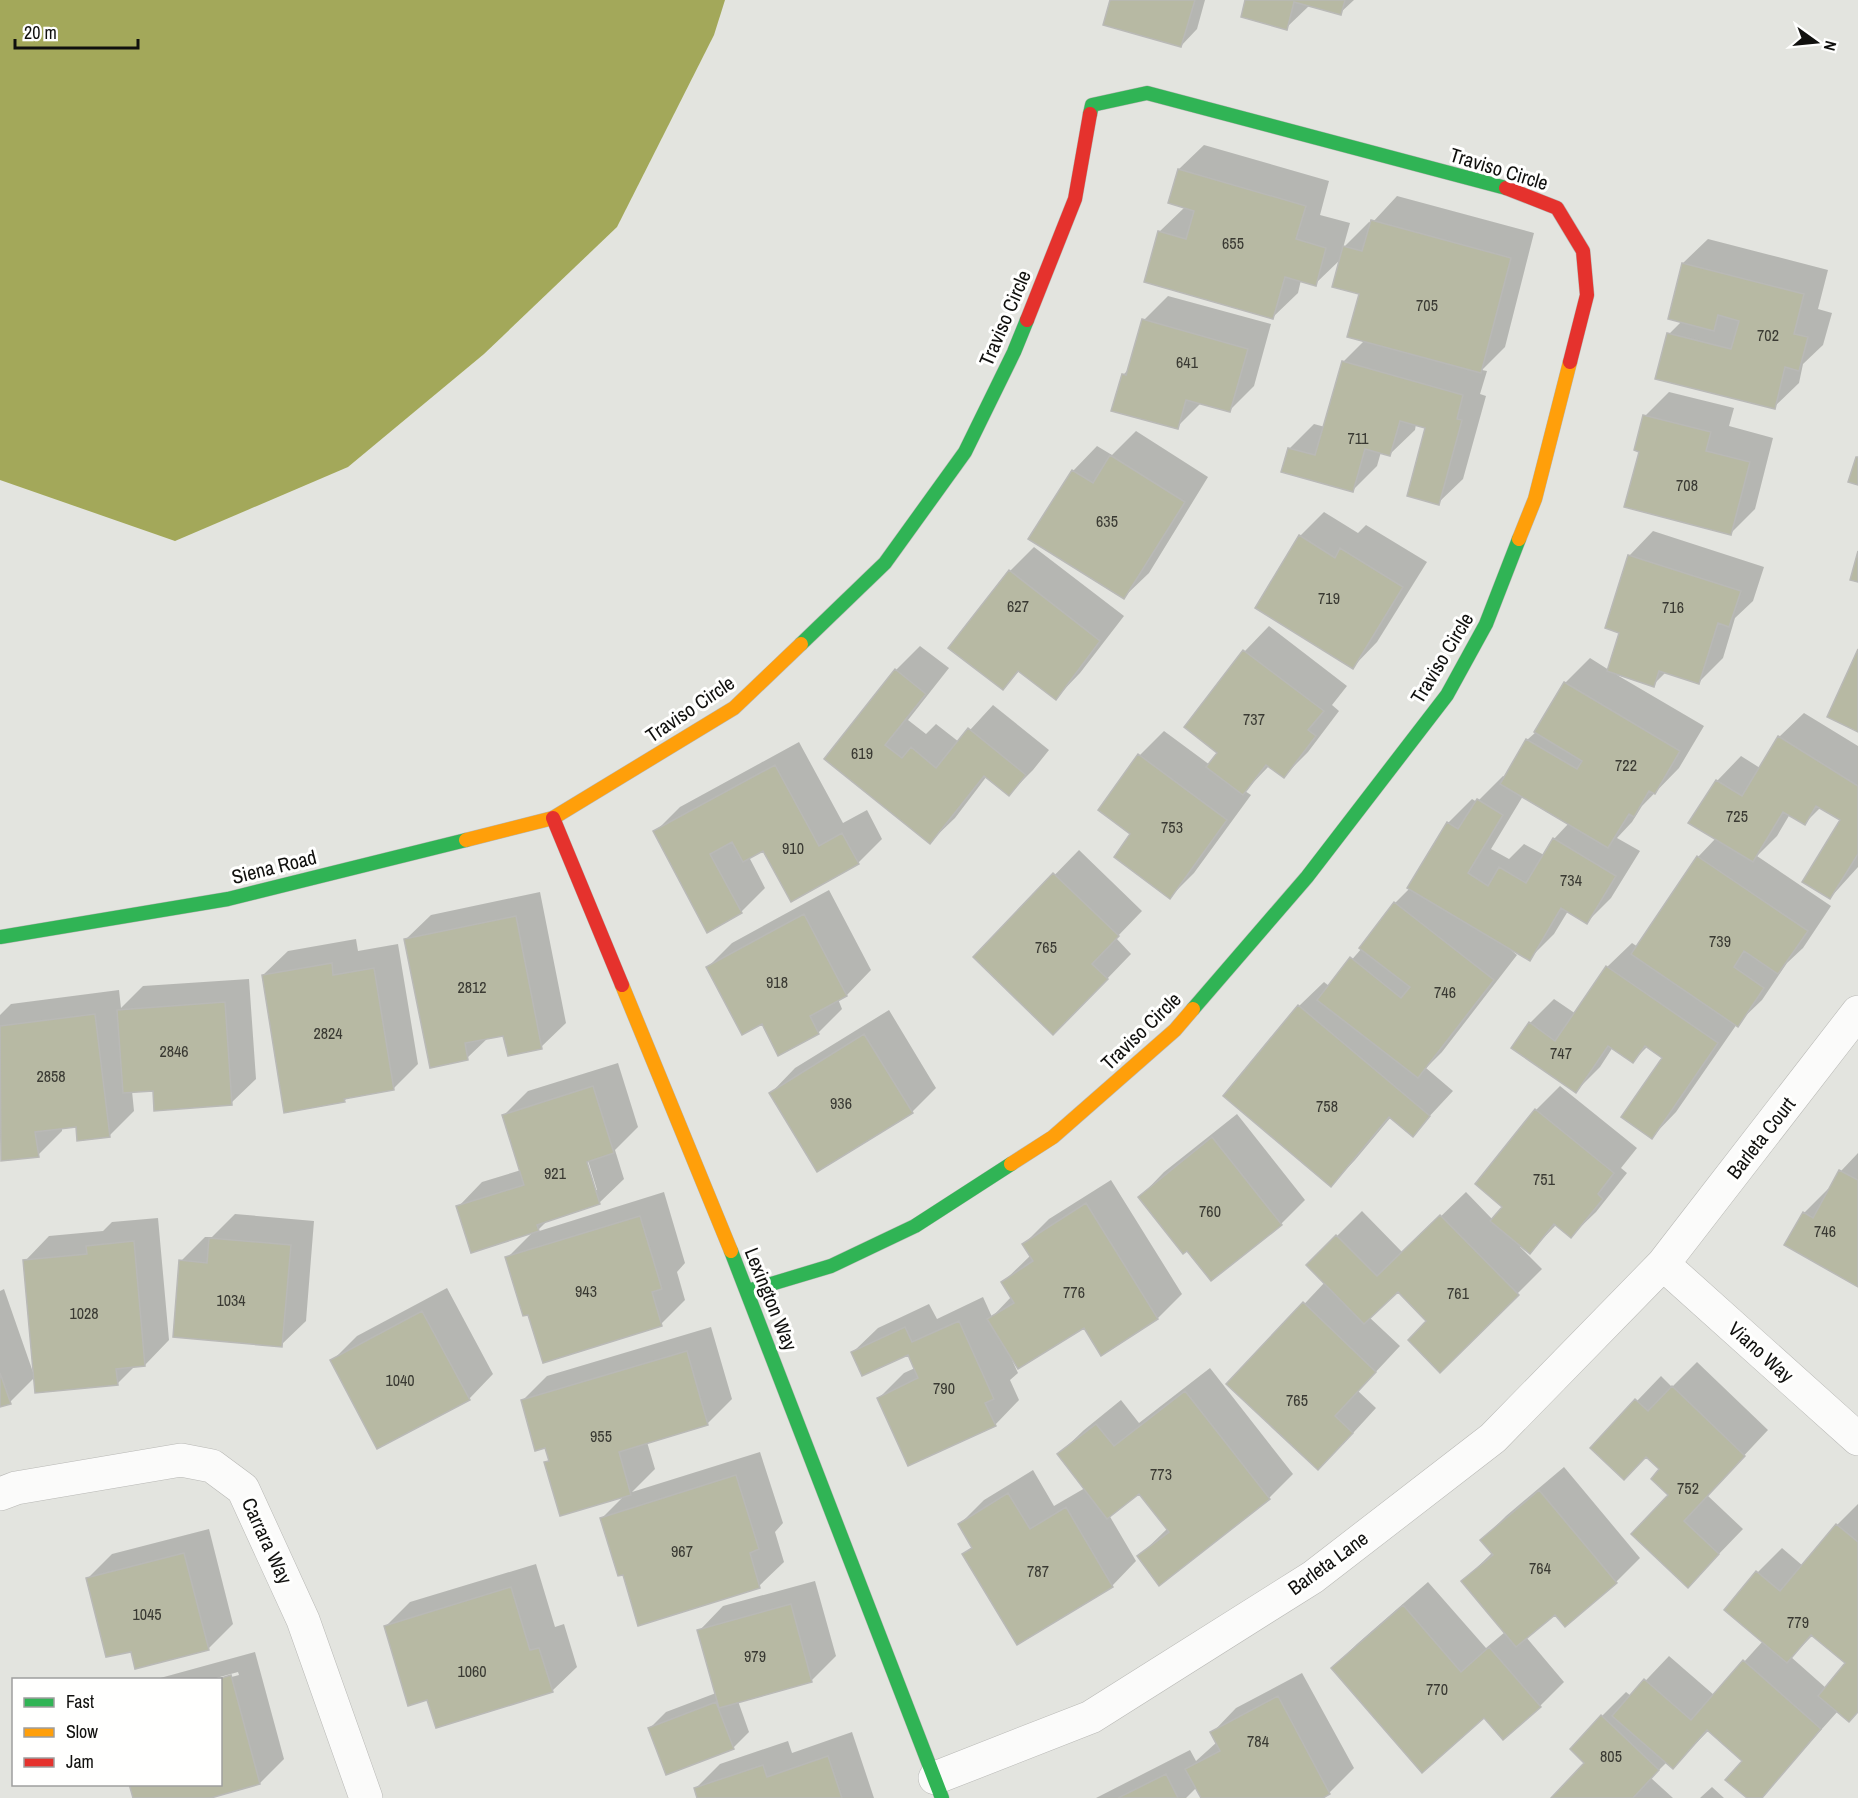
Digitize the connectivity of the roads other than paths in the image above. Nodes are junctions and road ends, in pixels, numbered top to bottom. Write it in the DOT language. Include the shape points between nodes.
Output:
graph roads {
  1 [pos="553,818"];
  2 [pos="0,937"];
  3 [pos="1858,1012"];
  4 [pos="1663,1264"];
  5 [pos="748,1291"];
  6 [pos="1858,1439"];
  7 [pos="0,1494"];
  8 [pos="938,1788"];
  9 [pos="366,1798"];
  1 -- 2 [label="street, Siena Road" via="228,898"];
  1 -- 5 [label="street, Lexington Way"];
  1 -- 5 [label="street, Traviso Circle" via="734,708 885,562 965,452 1014,352 1075,199 1092,105 1147,93 1519,192 1557,208 1583,251 1587,295 1535,499 1486,624 1447,695 1307,877 1175,1030 1053,1137 915,1226 831,1266"];
  3 -- 4 [label="street, Barleta Court"];
  4 -- 6 [label="street, Viano Way"];
  4 -- 8 [label="street, Barleta Lane" via="1493,1438 1313,1576 1091,1717"];
  5 -- 8 [label="street, Lexington Way"];
  7 -- 9 [label="street, Carrara Way" via="181,1460 212,1466 243,1489 303,1620"];
}
